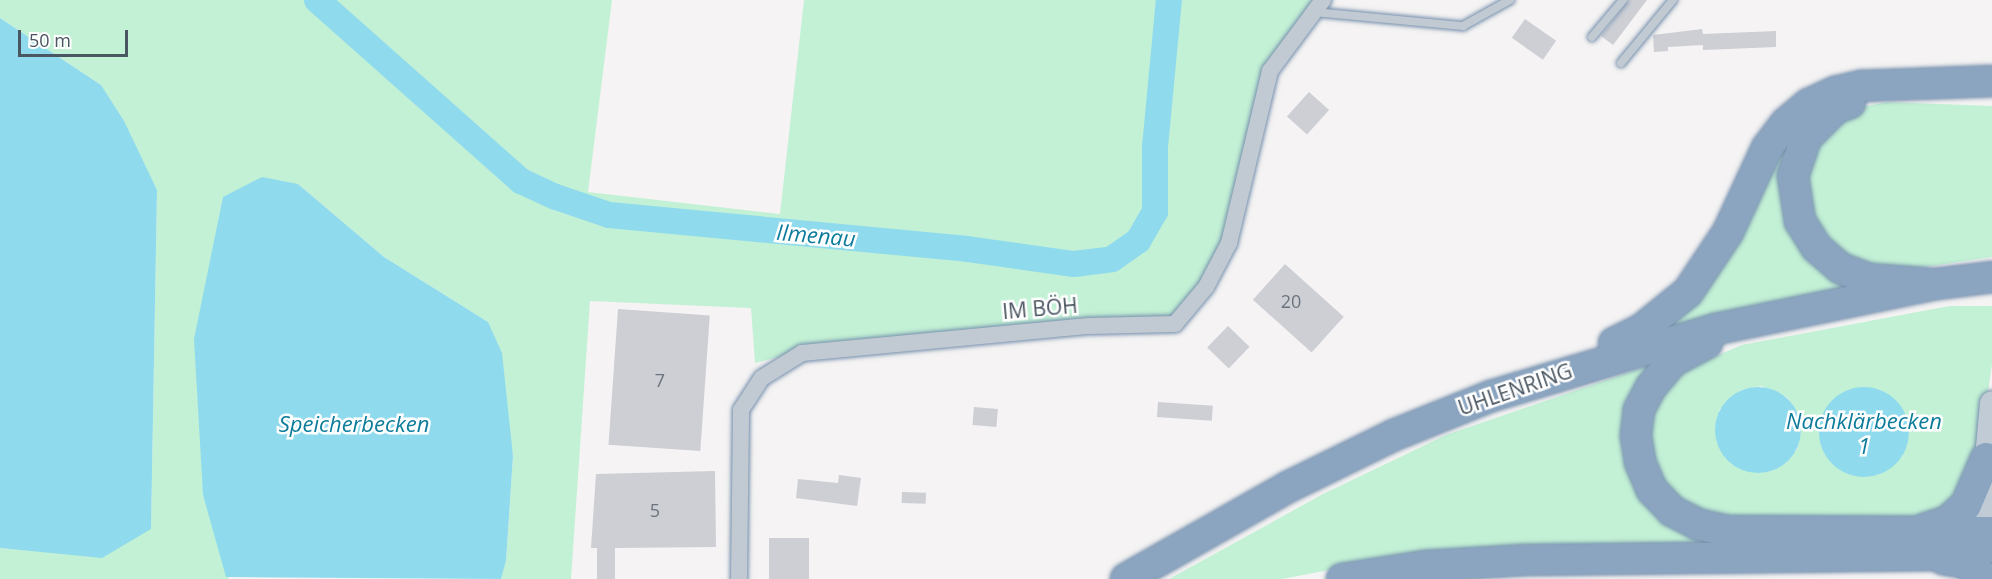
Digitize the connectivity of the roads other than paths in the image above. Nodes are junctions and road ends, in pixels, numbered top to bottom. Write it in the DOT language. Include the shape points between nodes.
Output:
graph roads {
  1 [pos="1510,0"];
  2 [pos="1623,0"];
  3 [pos="1673,0"];
  4 [pos="1318,6"];
  5 [pos="1592,37"];
  6 [pos="1621,63"];
  7 [pos="1983,79"];
  8 [pos="1992,98"];
  9 [pos="1979,279"];
  10 [pos="1935,284"];
  11 [pos="1797,310"];
  12 [pos="1539,379"];
  13 [pos="1992,403"];
  14 [pos="1986,458"];
  15 [pos="1226,520"];
  16 [pos="1916,532"];
  17 [pos="1991,542"];
  18 [pos="1938,555"];
  19 [pos="739,579"];
  20 [pos="1126,579"];
  21 [pos="1144,579"];
  22 [pos="1342,579"];
  23 [pos="1987,579"];
  1 -- 4 [label="lane" via="1463,26"];
  2 -- 5 [label="lane"];
  3 -- 6 [label="lane"];
  4 -- 19 [label="street, IM BÖH" via="1270,71 1229,243 1206,287 1174,324 1089,326 802,353 762,378 741,410"];
  7 -- 12 [label="highway" via="1862,86 1835,92 1809,104 1786,123 1767,148 1728,232 1688,292 1641,330"];
  8 -- 10 [label="highway" via="1955,92 1864,97 1836,108 1817,124 1798,156 1793,176 1794,198 1800,221 1816,247 1840,268 1869,279"];
  9 -- 10 [label="highway"];
  10 -- 11 [label="highway, UHLENRING"];
  11 -- 12 [label="highway, UHLENRING"];
  11 -- 16 [label="highway" via="1699,346 1672,362 1658,378 1639,410 1636,436 1640,462 1652,490 1672,511 1697,524 1727,531"];
  12 -- 15 [label="highway, UHLENRING" via="1394,435"];
  13 -- 14 [label="main road"];
  14 -- 16 [label="highway" via="1966,506 1948,521"];
  14 -- 17 [label="main road"];
  15 -- 20 [label="highway, UHLENRING"];
  15 -- 21 [label="highway"];
  16 -- 17 [label="highway"];
  17 -- 18 [label="highway"];
  18 -- 22 [label="highway" via="1525,560 1425,566"];
  18 -- 23 [label="highway" via="1965,563"];
}
